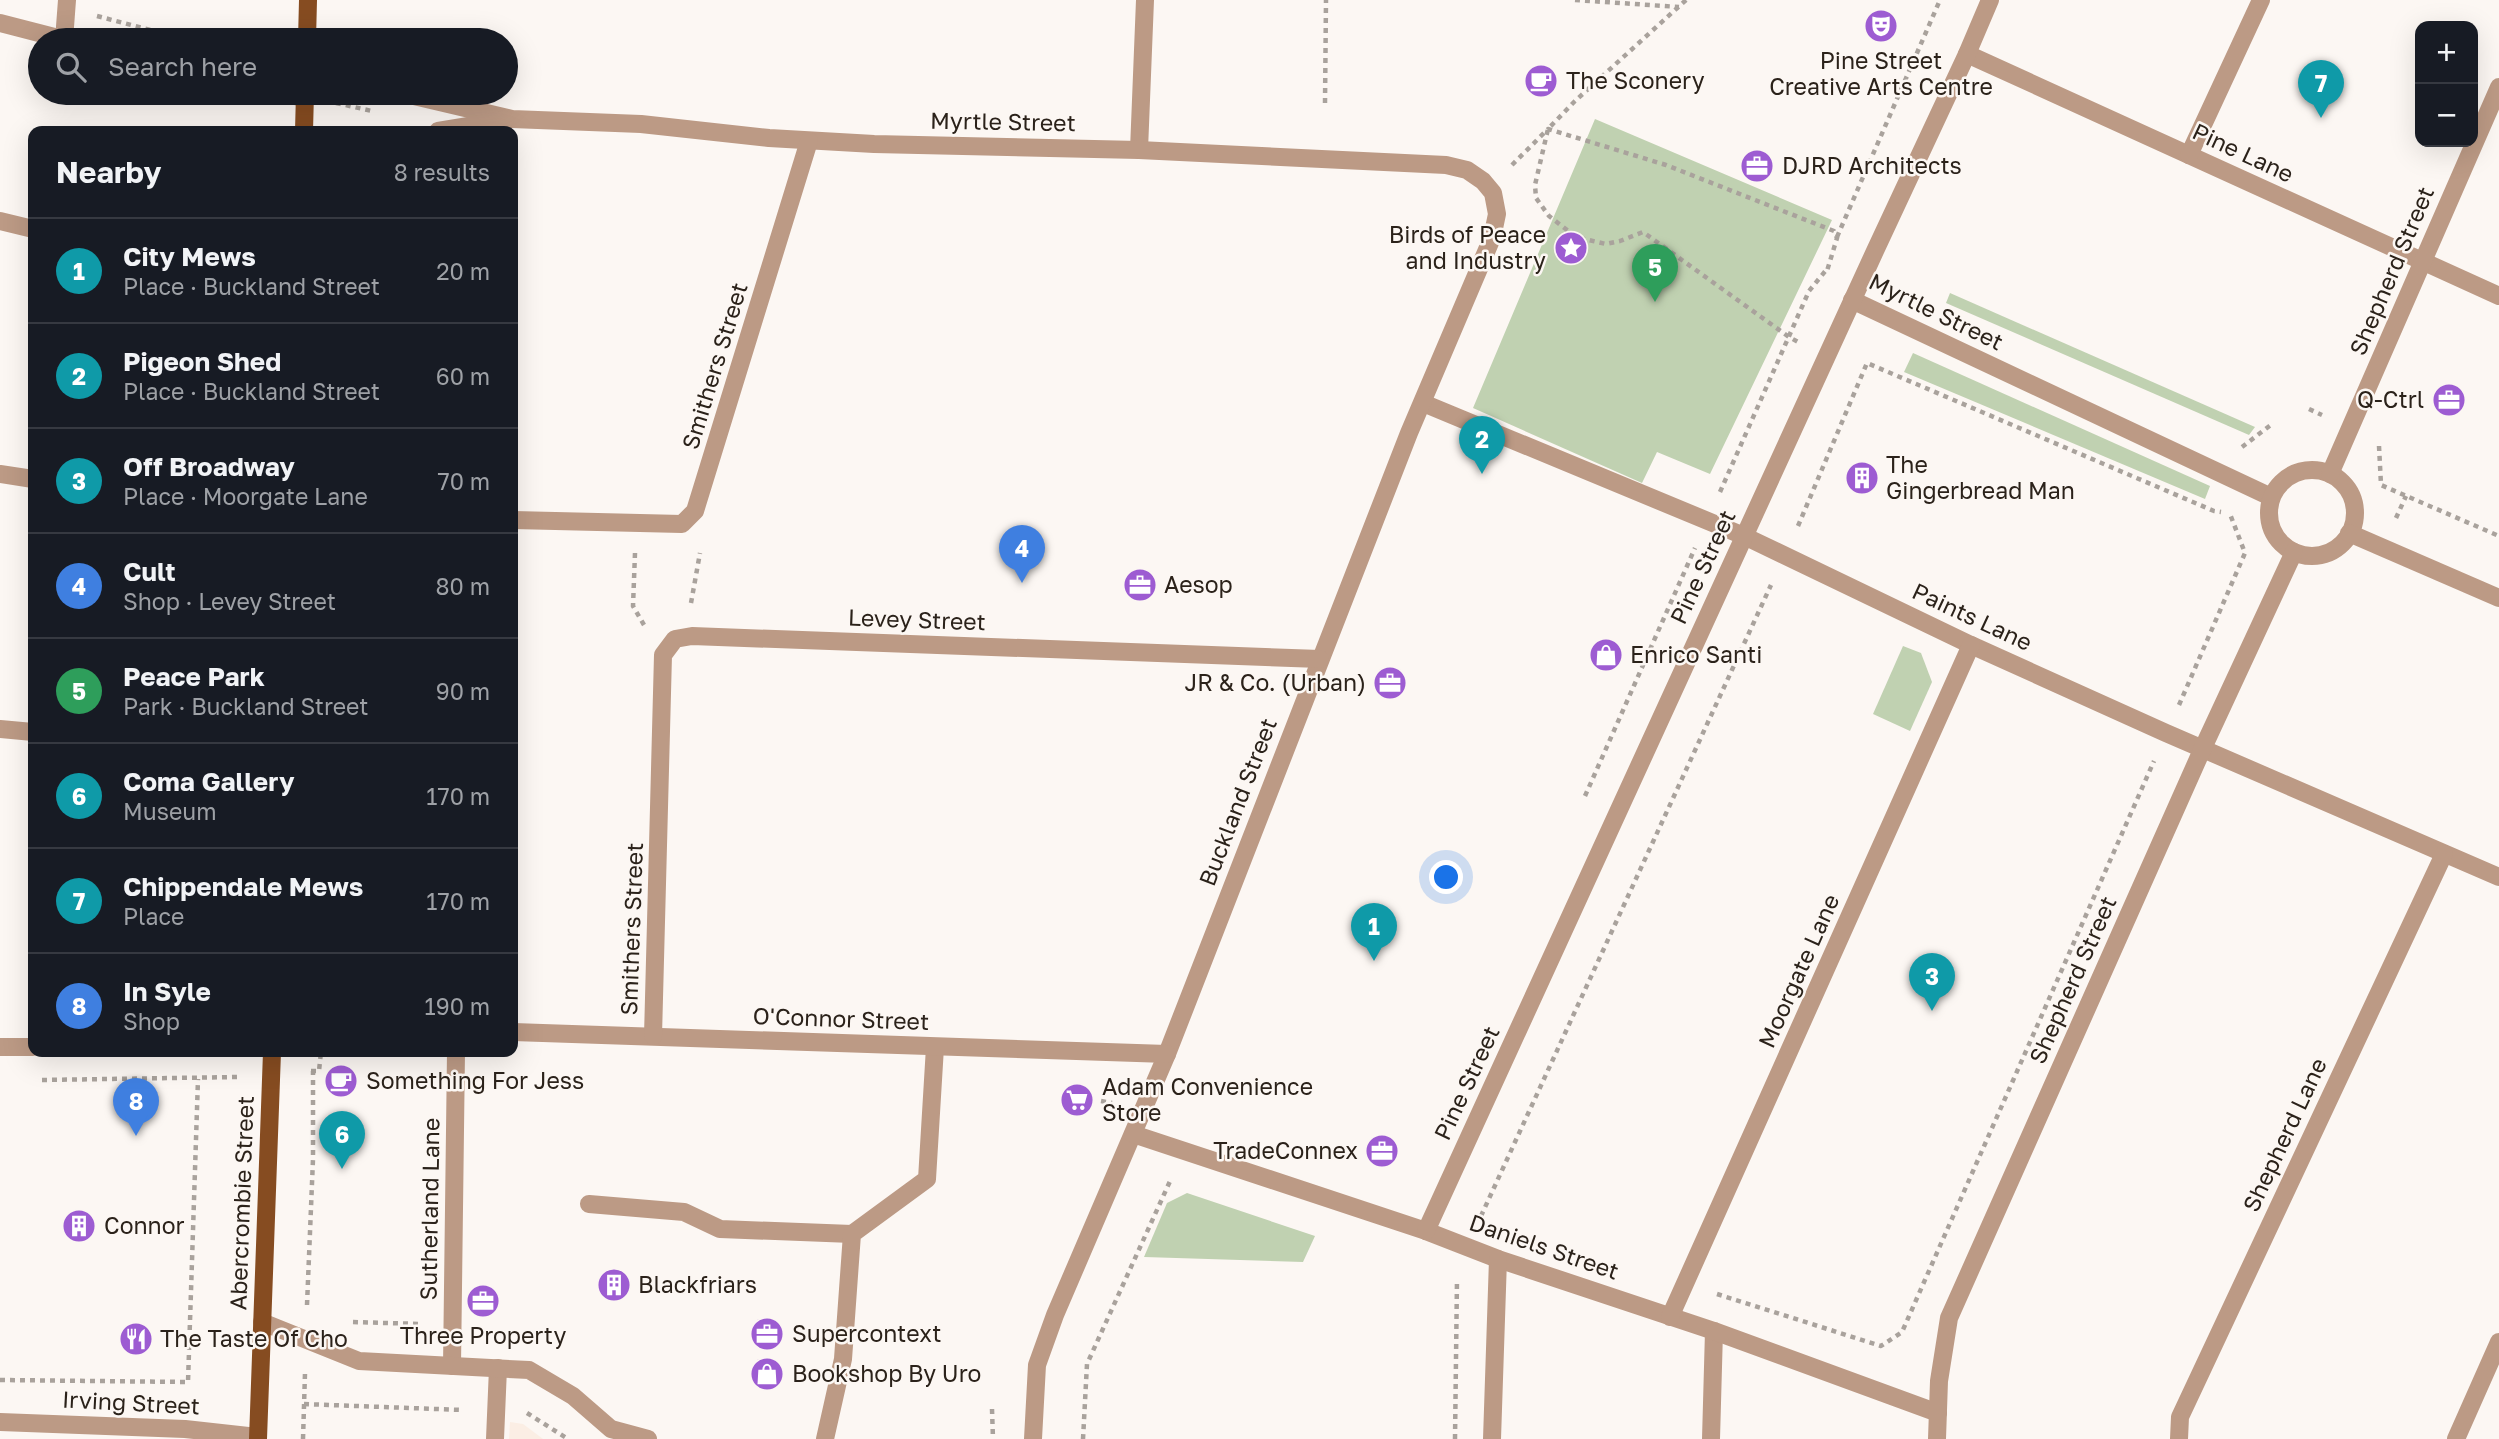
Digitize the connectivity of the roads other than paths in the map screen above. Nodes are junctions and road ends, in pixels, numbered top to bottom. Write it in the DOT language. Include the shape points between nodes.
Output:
graph roads {
  1 [pos="308,0"];
  2 [pos="1144,0"];
  3 [pos="1990,0"];
  4 [pos="2261,0"];
  5 [pos="67,4"];
  6 [pos="0,23"];
  7 [pos="66,28"];
  8 [pos="307,28"];
  9 [pos="28,30"];
  10 [pos="1968,54"];
  11 [pos="2499,87"];
  12 [pos="305,105"];
  13 [pos="452,105"];
  14 [pos="512,119"];
  15 [pos="304,126"];
  16 [pos="469,126"];
  17 [pos="809,141"];
  18 [pos="1139,150"];
  19 [pos="2189,155"];
  20 [pos="1488,187"];
  21 [pos="0,221"];
  22 [pos="28,228"];
  23 [pos="2422,261"];
  24 [pos="2499,296"];
  25 [pos="1853,300"];
  26 [pos="1423,403"];
  27 [pos="0,474"];
  28 [pos="2330,474"];
  29 [pos="28,478"];
  30 [pos="2271,497"];
  31 [pos="518,520"];
  32 [pos="2350,533"];
  33 [pos="1744,536"];
  34 [pos="2294,552"];
  35 [pos="2499,598"];
  36 [pos="1972,645"];
  37 [pos="663,655"];
  38 [pos="1320,659"];
  39 [pos="0,729"];
  40 [pos="28,732"];
  41 [pos="2202,750"];
  42 [pos="2444,855"];
  43 [pos="2499,877"];
  44 [pos="518,1032"];
  45 [pos="653,1037"];
  46 [pos="0,1047"];
  47 [pos="28,1047"];
  48 [pos="935,1047"];
  49 [pos="1167,1055"];
  50 [pos="272,1057"];
  51 [pos="456,1057"];
  52 [pos="1133,1135"];
  53 [pos="589,1203"];
  54 [pos="1426,1231"];
  55 [pos="852,1234"];
  56 [pos="1498,1259"];
  57 [pos="1670,1317"];
  58 [pos="262,1322"];
  59 [pos="1714,1331"];
  60 [pos="2499,1342"];
  61 [pos="452,1366"];
  62 [pos="498,1368"];
  63 [pos="1938,1413"];
  64 [pos="0,1422"];
  65 [pos="258,1438"];
  66 [pos="495,1439"];
  67 [pos="648,1439"];
  68 [pos="825,1439"];
  69 [pos="1033,1439"];
  70 [pos="1492,1439"];
  71 [pos="1711,1439"];
  72 [pos="1937,1439"];
  73 [pos="2179,1439"];
  74 [pos="2456,1439"];
  1 -- 8 [label="main road"];
  2 -- 18 [label="street"];
  3 -- 10 [label="street, Pine Street"];
  4 -- 19 [label="street"];
  5 -- 7 [label="street"];
  6 -- 9 [label="street"];
  10 -- 19 [label="street, Pine Lane"];
  10 -- 25 [label="street, Pine Street"];
  11 -- 23 [label="street, Shepherd Street"];
  12 -- 15 [label="main road"];
  13 -- 14 [label="street, Myrtle Street"];
  14 -- 16 [label="street, Myrtle Street"];
  14 -- 17 [label="street, Myrtle Street" via="641,124"];
  17 -- 18 [label="street, Myrtle Street"];
  17 -- 31 [label="street, Smithers Street" via="695,511 682,524"];
  18 -- 20 [label="street, Myrtle Street" via="1446,165 1467,170"];
  19 -- 23 [label="street, Pine Lane"];
  20 -- 26 [label="street, Buckland Street" via="1497,206 1492,238"];
  21 -- 22 [label="street"];
  23 -- 24 [label="street, Pine Lane"];
  23 -- 28 [label="street, Shepherd Street"];
  25 -- 30 [label="street, Myrtle Street"];
  25 -- 33 [label="street, Pine Street"];
  26 -- 33 [label="street, Paints Lane"];
  26 -- 38 [label="street, Buckland Street"];
  27 -- 29 [label="street"];
  28 -- 30 [label="street" via="2296,473 2281,482"];
  28 -- 32 [label="street" via="2352,497 2355,513"];
  30 -- 34 [label="street" via="2271,528"];
  32 -- 34 [label="street" via="2327,552 2309,556"];
  32 -- 35 [label="street"];
  33 -- 36 [label="street, Paints Lane"];
  33 -- 54 [label="street, Pine Street"];
  34 -- 41 [label="street, Shepherd Street"];
  36 -- 41 [label="street, Paints Lane"];
  36 -- 57 [label="street, Moorgate Lane"];
  37 -- 38 [label="street, Levey Street" via="675,639 692,636"];
  37 -- 45 [label="street, Smithers Street"];
  38 -- 49 [label="street, Buckland Street"];
  39 -- 40 [label="street"];
  41 -- 42 [label="street, Paints Lane"];
  41 -- 63 [label="street, Shepherd Street" via="1949,1318"];
  42 -- 43 [label="street, Paints Lane"];
  42 -- 73 [label="street, Shepherd Lane" via="2180,1417"];
  44 -- 45 [label="street, O'Connor Street"];
  45 -- 48 [label="street, O'Connor Street"];
  46 -- 47 [label="street"];
  48 -- 49 [label="street, O'Connor Street"];
  48 -- 55 [label="street" via="926,1179"];
  49 -- 52 [label="street, Buckland Street"];
  50 -- 58 [label="main road, Abercrombie Street"];
  51 -- 61 [label="street, Sutherland Lane"];
  52 -- 54 [label="street, Daniels Street"];
  52 -- 69 [label="street, Buckland Street" via="1037,1365"];
  53 -- 55 [label="street" via="684,1212 720,1229"];
  54 -- 56 [label="street, Daniels Street"];
  55 -- 68 [label="street" via="843,1359"];
  56 -- 57 [label="street, Daniels Street"];
  56 -- 70 [label="street"];
  57 -- 59 [label="street, Daniels Street"];
  58 -- 61 [label="street" via="359,1361"];
  58 -- 65 [label="main road, Abercrombie Street"];
  59 -- 63 [label="street, Daniels Street"];
  59 -- 71 [label="street"];
  60 -- 74 [label="street"];
  61 -- 62 [label="street"];
  62 -- 66 [label="street"];
  62 -- 67 [label="street" via="529,1370 573,1396 611,1429"];
  63 -- 72 [label="street, Shepherd Street"];
  64 -- 65 [label="street, Irving Street" via="186,1429"];
}
